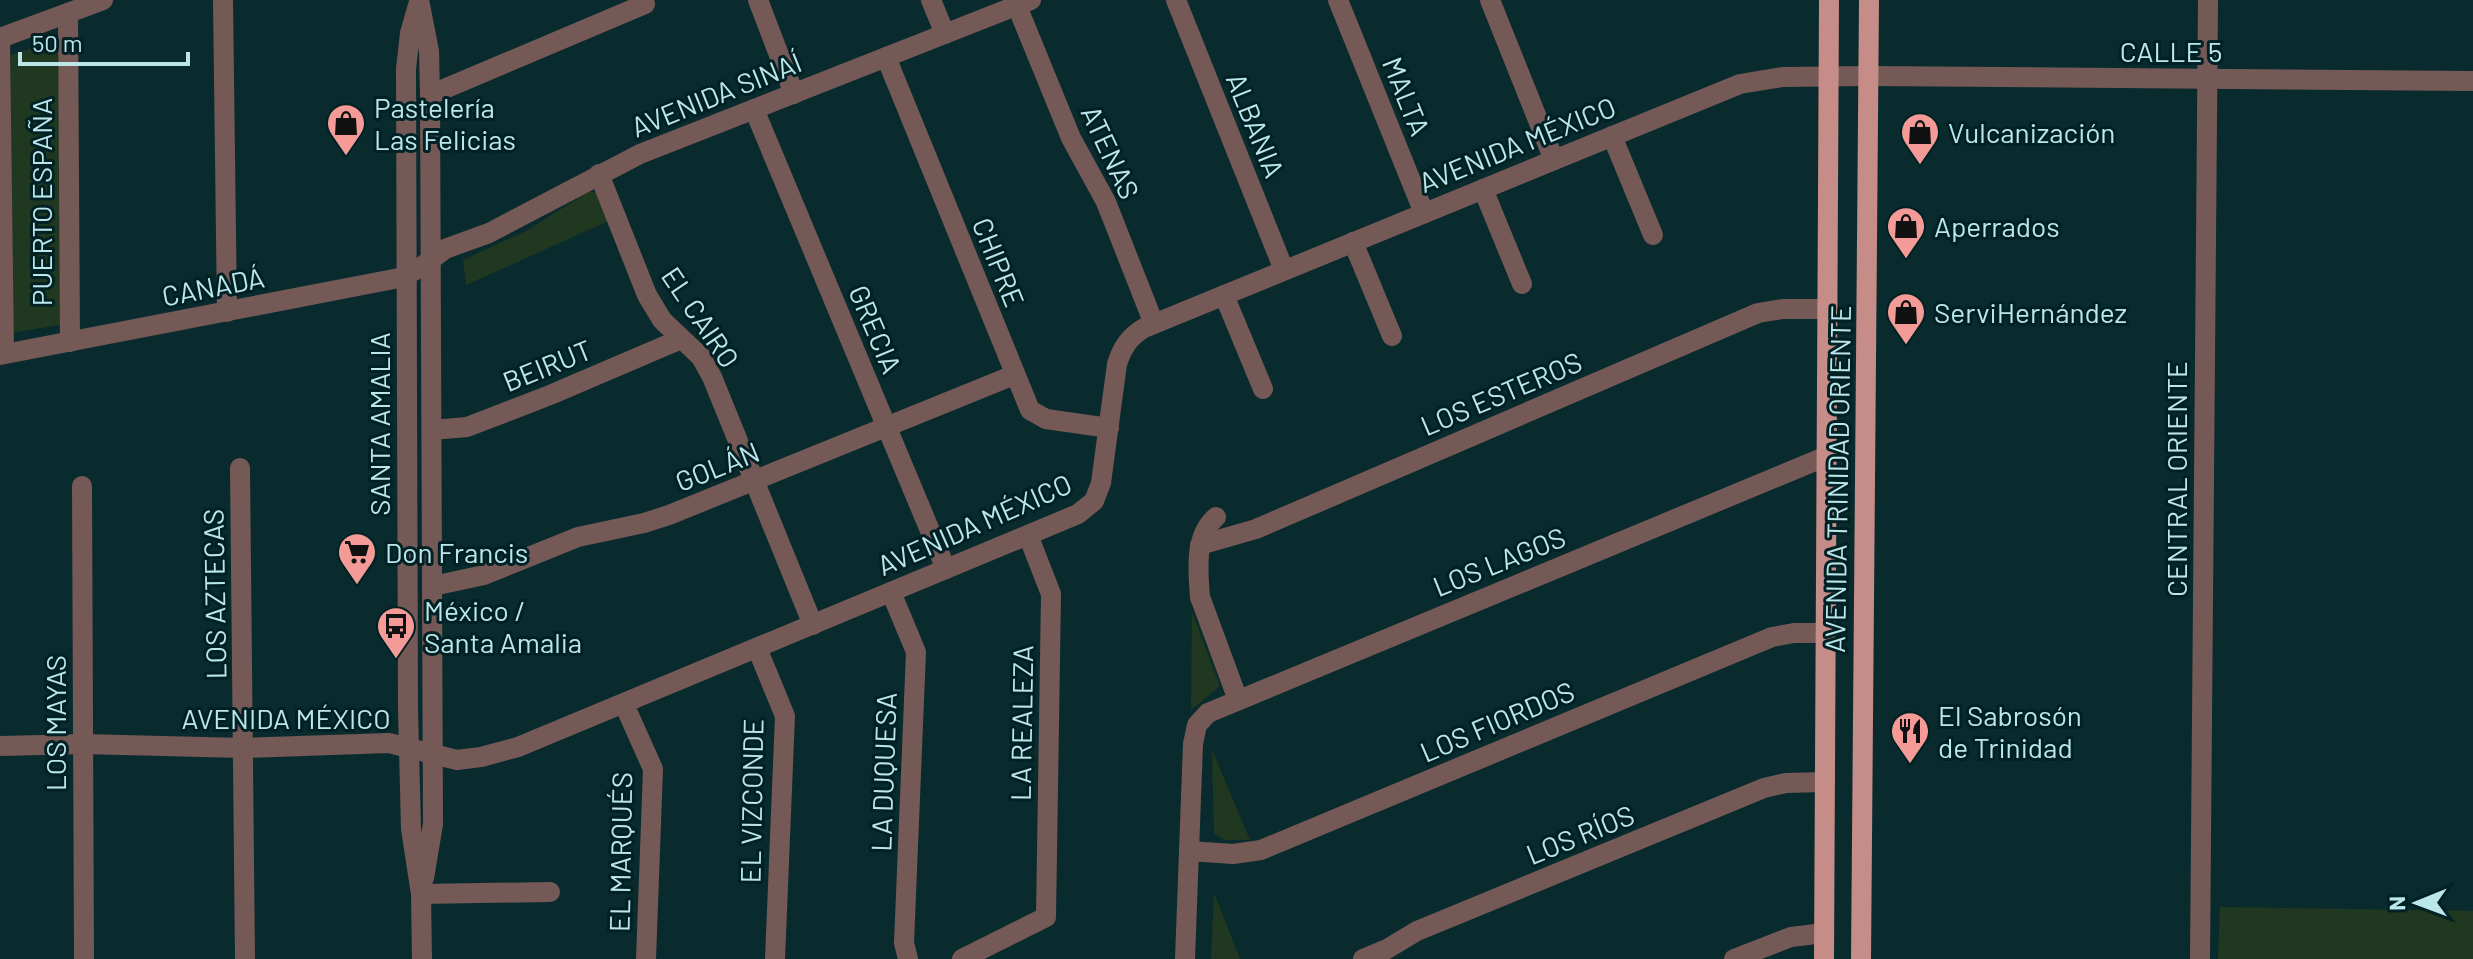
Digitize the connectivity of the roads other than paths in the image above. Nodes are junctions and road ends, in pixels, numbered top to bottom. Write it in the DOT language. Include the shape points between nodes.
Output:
graph roads {
  1 [pos="103,0"];
  2 [pos="223,0"];
  3 [pos="758,0"];
  4 [pos="931,0"];
  5 [pos="1176,0"];
  6 [pos="1338,0"];
  7 [pos="1490,0"];
  8 [pos="1829,0"];
  9 [pos="1869,0"];
  10 [pos="2208,0"];
  11 [pos="419,1"];
  12 [pos="1024,3"];
  13 [pos="645,4"];
  14 [pos="68,13"];
  15 [pos="945,34"];
  16 [pos="0,38"];
  17 [pos="886,57"];
  18 [pos="1828,76"];
  19 [pos="1869,76"];
  20 [pos="2208,79"];
  21 [pos="2473,81"];
  22 [pos="794,94"];
  23 [pos="430,95"];
  24 [pos="754,109"];
  25 [pos="1612,136"];
  26 [pos="1554,160"];
  27 [pos="599,174"];
  28 [pos="1483,189"];
  29 [pos="1424,213"];
  30 [pos="1653,235"];
  31 [pos="1353,242"];
  32 [pos="431,258"];
  33 [pos="1284,270"];
  34 [pos="407,275"];
  35 [pos="1522,284"];
  36 [pos="1224,295"];
  37 [pos="1827,309"];
  38 [pos="227,312"];
  39 [pos="1154,324"];
  40 [pos="1392,336"];
  41 [pos="681,339"];
  42 [pos="70,342"];
  43 [pos="2,354"];
  44 [pos="1014,375"];
  45 [pos="1263,389"];
  46 [pos="886,427"];
  47 [pos="1109,428"];
  48 [pos="432,430"];
  49 [pos="1827,456"];
  50 [pos="240,468"];
  51 [pos="754,481"];
  52 [pos="82,486"];
  53 [pos="1216,517"];
  54 [pos="1028,535"];
  55 [pos="1200,545"];
  56 [pos="946,569"];
  57 [pos="433,586"];
  58 [pos="891,592"];
  59 [pos="813,625"];
  60 [pos="1826,633"];
  61 [pos="757,648"];
  62 [pos="1238,700"];
  63 [pos="624,704"];
  64 [pos="83,744"];
  65 [pos="0,746"];
  66 [pos="409,746"];
  67 [pos="243,748"];
  68 [pos="434,755"];
  69 [pos="1825,782"];
  70 [pos="1189,851"];
  71 [pos="550,892"];
  72 [pos="421,894"];
  73 [pos="1824,933"];
  74 [pos="84,959"];
  75 [pos="245,959"];
  76 [pos="422,959"];
  77 [pos="646,959"];
  78 [pos="775,959"];
  79 [pos="908,959"];
  80 [pos="962,959"];
  81 [pos="1185,959"];
  82 [pos="1363,959"];
  83 [pos="1734,959"];
  84 [pos="1824,959"];
  85 [pos="1861,959"];
  86 [pos="2200,959"];
  1 -- 14 [label="street"];
  2 -- 38 [label="street"];
  3 -- 22 [label="street"];
  4 -- 15 [label="street"];
  5 -- 33 [label="street, ALBANIA"];
  6 -- 29 [label="street, MALTA"];
  7 -- 26 [label="street"];
  8 -- 18 [label="main road, AVENIDA TRINIDAD ORIENTE"];
  9 -- 19 [label="main road, AVENIDA TRINIDAD ORIENTE"];
  10 -- 20 [label="street, CENTRAL ORIENTE"];
  11 -- 23 [label="street, SANTA AMALIA" via="429,51"];
  11 -- 34 [label="street, SANTA AMALIA" via="406,69"];
  12 -- 15 [label="street, AVENIDA SINAÍ"];
  12 -- 39 [label="street, ATENAS" via="1071,138 1106,202"];
  13 -- 23 [label="street"];
  14 -- 16 [label="street"];
  14 -- 42 [label="street, PUERTO ESPAÑA"];
  15 -- 17 [label="street, AVENIDA SINAÍ"];
  16 -- 43 [label="street, PUERTO ESPAÑA"];
  17 -- 22 [label="street, AVENIDA SINAÍ"];
  17 -- 44 [label="street, CHIPRE"];
  18 -- 19 [label="street, AVENIDA MÉXICO"];
  18 -- 25 [label="street, AVENIDA MÉXICO" via="1740,84"];
  18 -- 37 [label="main road, AVENIDA TRINIDAD ORIENTE"];
  19 -- 20 [label="street, CALLE 5"];
  19 -- 85 [label="main road, AVENIDA TRINIDAD ORIENTE"];
  20 -- 21 [label="street, CALLE 5"];
  20 -- 86 [label="street, CENTRAL ORIENTE"];
  22 -- 24 [label="street, AVENIDA SINAÍ"];
  23 -- 32 [label="street, SANTA AMALIA"];
  24 -- 27 [label="street, AVENIDA SINAÍ"];
  24 -- 46 [label="street, GRECIA"];
  25 -- 26 [label="street, AVENIDA MÉXICO"];
  25 -- 30 [label="street"];
  26 -- 28 [label="street, AVENIDA MÉXICO"];
  27 -- 32 [label="street, AVENIDA SINAÍ"];
  27 -- 41 [label="street, EL CAIRO" via="647,295"];
  28 -- 29 [label="street, AVENIDA MÉXICO"];
  28 -- 35 [label="street"];
  29 -- 31 [label="street, AVENIDA MÉXICO"];
  31 -- 33 [label="street, AVENIDA MÉXICO"];
  31 -- 40 [label="street"];
  32 -- 34 [label="street, CANADÁ"];
  32 -- 48 [label="street, SANTA AMALIA"];
  33 -- 36 [label="street, AVENIDA MÉXICO"];
  34 -- 38 [label="street, CANADÁ"];
  34 -- 66 [label="street, SANTA AMALIA"];
  36 -- 39 [label="street, AVENIDA MÉXICO"];
  36 -- 45 [label="street"];
  37 -- 49 [label="main road, AVENIDA TRINIDAD ORIENTE"];
  37 -- 55 [label="street, LOS ESTEROS" via="1758,313 1256,529"];
  38 -- 42 [label="street, CANADÁ"];
  39 -- 47 [label="street, AVENIDA MÉXICO" via="1134,334 1121,353"];
  41 -- 48 [label="street, BEIRUT" via="467,427"];
  41 -- 51 [label="street, EL CAIRO" via="707,367"];
  42 -- 43 [label="street, CANADÁ"];
  44 -- 46 [label="street, GOLÁN"];
  44 -- 47 [label="street, CHIPRE" via="1030,410 1039,417"];
  46 -- 51 [label="street, GOLÁN"];
  46 -- 56 [label="street, GRECIA"];
  47 -- 54 [label="street, AVENIDA MÉXICO" via="1094,501 1078,514"];
  48 -- 57 [label="street, SANTA AMALIA"];
  49 -- 60 [label="main road, AVENIDA TRINIDAD ORIENTE"];
  49 -- 62 [label="street, LOS LAGOS"];
  50 -- 67 [label="street, LOS AZTECAS"];
  51 -- 57 [label="street, GOLÁN" via="669,515 578,537 484,575"];
  51 -- 59 [label="street, EL CAIRO"];
  52 -- 64 [label="street, LOS MAYAS"];
  53 -- 55 [label="street" via="1205,528"];
  54 -- 56 [label="street, AVENIDA MÉXICO"];
  54 -- 80 [label="street, LA REALEZA" via="1051,594 1046,917"];
  55 -- 62 [label="street" via="1200,597"];
  56 -- 58 [label="street, AVENIDA MÉXICO"];
  57 -- 68 [label="street, SANTA AMALIA"];
  58 -- 59 [label="street, AVENIDA MÉXICO"];
  58 -- 79 [label="street, LA DUQUESA" via="916,652 904,943"];
  59 -- 61 [label="street, AVENIDA MÉXICO"];
  60 -- 69 [label="main road, AVENIDA TRINIDAD ORIENTE"];
  60 -- 70 [label="street, LOS FIORDOS" via="1772,637 1261,850"];
  61 -- 63 [label="street, AVENIDA MÉXICO"];
  61 -- 78 [label="street, EL VIZCONDE" via="785,716"];
  62 -- 70 [label="street, LOS LAGOS" via="1208,713 1197,725"];
  63 -- 68 [label="street, AVENIDA MÉXICO" via="497,753 457,760"];
  63 -- 77 [label="street, EL MARQUÉS" via="653,769"];
  64 -- 65 [label="street, AVENIDA MÉXICO"];
  64 -- 67 [label="street, AVENIDA MÉXICO"];
  64 -- 74 [label="street, LOS MAYAS"];
  66 -- 67 [label="street, AVENIDA MÉXICO"];
  66 -- 68 [label="street, AVENIDA MÉXICO"];
  66 -- 72 [label="street, SANTA AMALIA" via="411,829"];
  67 -- 75 [label="street, LOS AZTECAS"];
  68 -- 72 [label="street, SANTA AMALIA" via="433,824"];
  69 -- 73 [label="main road, AVENIDA TRINIDAD ORIENTE"];
  69 -- 82 [label="street, LOS RÍOS" via="1764,788 1417,931"];
  70 -- 81 [label="street"];
  71 -- 72 [label="street"];
  72 -- 76 [label="street, SANTA AMALIA"];
  73 -- 83 [label="street" via="1791,937"];
  73 -- 84 [label="main road, AVENIDA TRINIDAD ORIENTE"];
}
